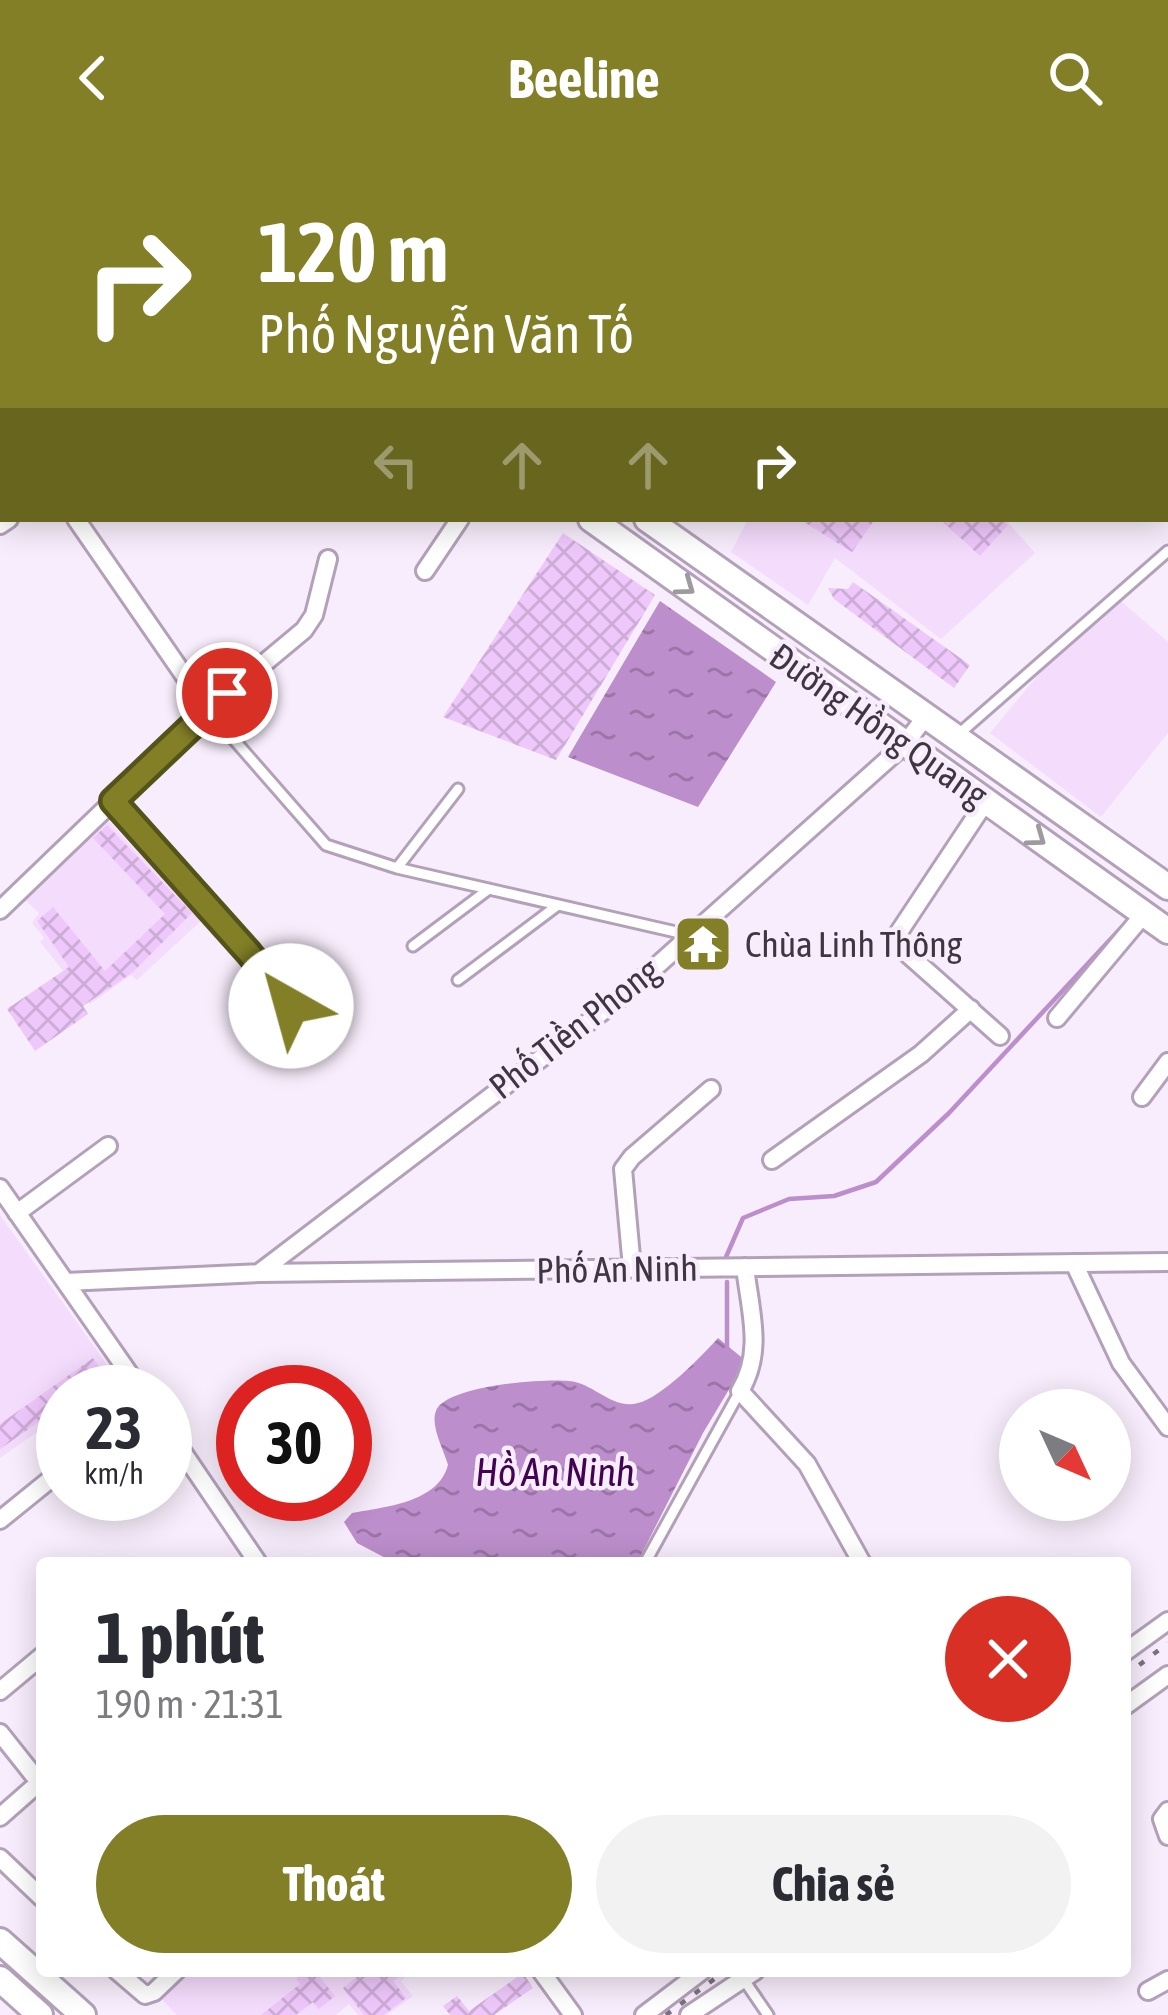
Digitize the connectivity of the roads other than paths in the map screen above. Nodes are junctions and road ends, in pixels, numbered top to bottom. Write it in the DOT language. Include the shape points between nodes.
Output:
graph roads {
  1 [pos="78,522"];
  2 [pos="458,522"];
  3 [pos="594,522"];
  4 [pos="651,522"];
  5 [pos="1168,551"];
  6 [pos="328,559"];
  7 [pos="425,571"];
  8 [pos="756,596"];
  9 [pos="736,623"];
  10 [pos="208,710"];
  11 [pos="926,716"];
  12 [pos="956,737"];
  13 [pos="905,743"];
  14 [pos="458,789"];
  15 [pos="113,801"];
  16 [pos="986,801"];
  17 [pos="397,868"];
  18 [pos="488,889"];
  19 [pos="1161,900"];
  20 [pos="558,905"];
  21 [pos="0,910"];
  22 [pos="689,935"];
  23 [pos="413,946"];
  24 [pos="458,980"];
  25 [pos="970,1010"];
  26 [pos="1057,1018"];
  27 [pos="1000,1036"];
  28 [pos="310,1038"];
  29 [pos="1168,1062"];
  30 [pos="711,1089"];
  31 [pos="1142,1097"];
  32 [pos="108,1146"];
  33 [pos="772,1160"];
  34 [pos="0,1188"];
  35 [pos="17,1213"];
  36 [pos="1168,1262"];
  37 [pos="1074,1263"];
  38 [pos="745,1267"];
  39 [pos="632,1268"];
  40 [pos="259,1273"];
  41 [pos="66,1282"];
  42 [pos="123,1365"];
  43 [pos="740,1391"];
  44 [pos="1168,1427"];
  45 [pos="192,1466"];
  46 [pos="36,1491"];
  47 [pos="0,1520"];
  48 [pos="254,1557"];
  49 [pos="648,1557"];
  50 [pos="859,1557"];
  51 [pos="1168,1621"];
  52 [pos="1131,1648"];
  53 [pos="36,1662"];
  54 [pos="1168,1675"];
  55 [pos="0,1691"];
  56 [pos="1131,1702"];
  57 [pos="0,1732"];
  58 [pos="36,1776"];
  59 [pos="36,1785"];
  60 [pos="1168,1811"];
  61 [pos="0,1817"];
  62 [pos="1168,1836"];
  63 [pos="0,1858"];
  64 [pos="36,1892"];
  65 [pos="0,1941"];
  66 [pos="36,1973"];
  67 [pos="40,1977"];
  68 [pos="124,1977"];
  69 [pos="170,1977"];
  70 [pos="545,1977"];
  71 [pos="694,1977"];
  72 [pos="744,1977"];
  73 [pos="749,1977"];
  74 [pos="0,1979"];
  75 [pos="1168,1980"];
  76 [pos="1148,1990"];
  77 [pos="40,2015"];
  78 [pos="83,2015"];
  79 [pos="573,2015"];
  80 [pos="644,2015"];
  81 [pos="689,2015"];
  82 [pos="768,2015"];
  1 -- 10 [label="street"];
  2 -- 7 [label="street"];
  3 -- 9 [label="street, Đường Hồng Quang, one-way"];
  4 -- 8 [label="street, Đường Hồng Quang"];
  5 -- 12 [label="lane"];
  6 -- 10 [label="street" via="310,622"];
  8 -- 9 [label="street"];
  8 -- 11 [label="street, Đường Hồng Quang"];
  9 -- 13 [label="street, Đường Hồng Quang"];
  10 -- 15 [label="street"];
  10 -- 17 [label="lane" via="326,845"];
  11 -- 12 [label="street, Đường Hồng Quang"];
  11 -- 13 [label="street, Phố Tiền Phong"];
  12 -- 19 [label="street, Đường Hồng Quang"];
  13 -- 16 [label="street, Đường Hồng Quang"];
  13 -- 22 [label="street, Phố Tiền Phong"];
  14 -- 17 [label="lane"];
  15 -- 21 [label="street"];
  15 -- 28 [label="street" via="275,985"];
  16 -- 19 [label="street, Đường Hồng Quang, one-way"];
  16 -- 25 [label="street" via="893,941"];
  17 -- 18 [label="lane"];
  18 -- 20 [label="lane"];
  18 -- 23 [label="lane"];
  19 -- 26 [label="street"];
  20 -- 22 [label="lane"];
  20 -- 24 [label="lane"];
  22 -- 40 [label="street, Phố Tiền Phong" via="623,996"];
  25 -- 27 [label="street"];
  25 -- 33 [label="street"];
  29 -- 31 [label="street"];
  30 -- 39 [label="street" via="623,1168"];
  32 -- 35 [label="street"];
  34 -- 35 [label="street"];
  35 -- 41 [label="street"];
  36 -- 37 [label="street, Phố An Ninh"];
  37 -- 38 [label="street, Phố An Ninh"];
  37 -- 44 [label="street" via="1121,1363"];
  38 -- 39 [label="street, Phố An Ninh"];
  38 -- 43 [label="street" via="755,1354"];
  39 -- 40 [label="street, Phố An Ninh"];
  40 -- 41 [label="street, Phố An Ninh"];
  41 -- 42 [label="street"];
  43 -- 49 [label="lane"];
  43 -- 50 [label="street" via="807,1464"];
  45 -- 48 [label="street"];
  46 -- 47 [label="street"];
  51 -- 52 [label="street"];
  53 -- 55 [label="street"];
  54 -- 56 [label="street"];
  57 -- 58 [label="street"];
  59 -- 61 [label="street"];
  60 -- 62 [label="street"];
  63 -- 64 [label="street"];
  65 -- 66 [label="street"];
  67 -- 78 [label="street"];
  68 -- 69 [label="street" via="145,1994"];
  70 -- 79 [label="street"];
  71 -- 80 [label="street"];
  72 -- 81 [label="street"];
  73 -- 82 [label="lane"];
  74 -- 77 [label="street"];
  75 -- 76 [label="street"];
}
